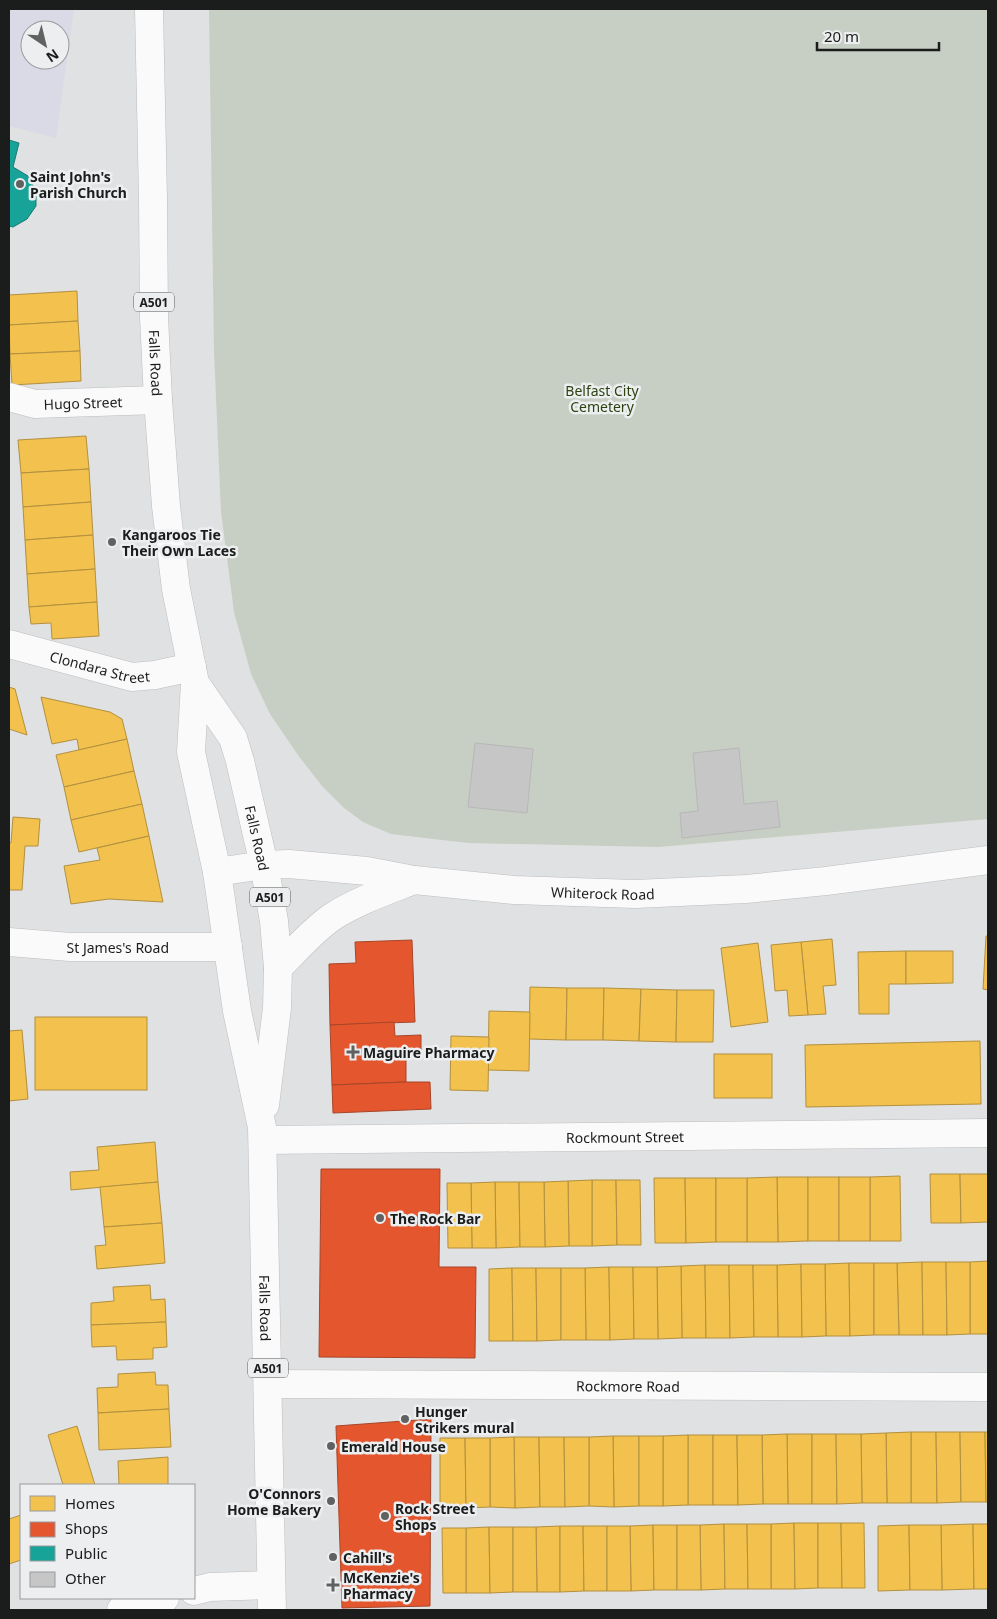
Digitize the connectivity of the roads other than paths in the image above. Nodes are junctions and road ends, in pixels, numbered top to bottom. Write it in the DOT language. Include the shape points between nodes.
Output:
graph roads {
  1 [pos="149,9"];
  2 [pos="9,397"];
  3 [pos="158,400"];
  4 [pos="9,644"];
  5 [pos="194,675"];
  6 [pos="988,860"];
  7 [pos="264,865"];
  8 [pos="217,872"];
  9 [pos="414,880"];
  10 [pos="9,942"];
  11 [pos="228,947"];
  12 [pos="278,968"];
  13 [pos="263,1133"];
  14 [pos="988,1133"];
  15 [pos="268,1384"];
  16 [pos="988,1387"];
  17 [pos="195,1591"];
  18 [pos="271,1597"];
  19 [pos="161,1599"];
  20 [pos="121,1610"];
  1 -- 3 [label="street, Falls Road / A501"];
  2 -- 3 [label="street, Hugo Street" via="35,404"];
  3 -- 5 [label="street, Falls Road / A501" via="176,589"];
  4 -- 5 [label="street, Clondara Street" via="132,677"];
  5 -- 7 [label="street, Falls Road / A501" via="233,738"];
  5 -- 8 [label="street, Falls Road / A501" via="191,752"];
  6 -- 9 [label="street, Whiterock Road" via="826,881 635,894 514,890"];
  7 -- 8 [label="street, Whiterock Road"];
  7 -- 9 [label="street, Whiterock Road" via="317,866"];
  7 -- 12 [label="street, Falls Road / A501"];
  8 -- 11 [label="street, Falls Road / A501"];
  9 -- 12 [label="street" via="333,917"];
  10 -- 11 [label="street, St James's Road" via="70,947"];
  11 -- 13 [label="street, Falls Road / A501" via="237,1011"];
  12 -- 13 [label="street, Falls Road / A501" via="277,1008"];
  13 -- 14 [label="street, Rockmount Street"];
  13 -- 15 [label="street, Falls Road / A501"];
  15 -- 16 [label="street, Rockmore Road"];
  15 -- 18 [label="street, Falls Road / A501"];
  17 -- 18 [label="street" via="210,1587"];
  19 -- 20 [label="street"];
}
